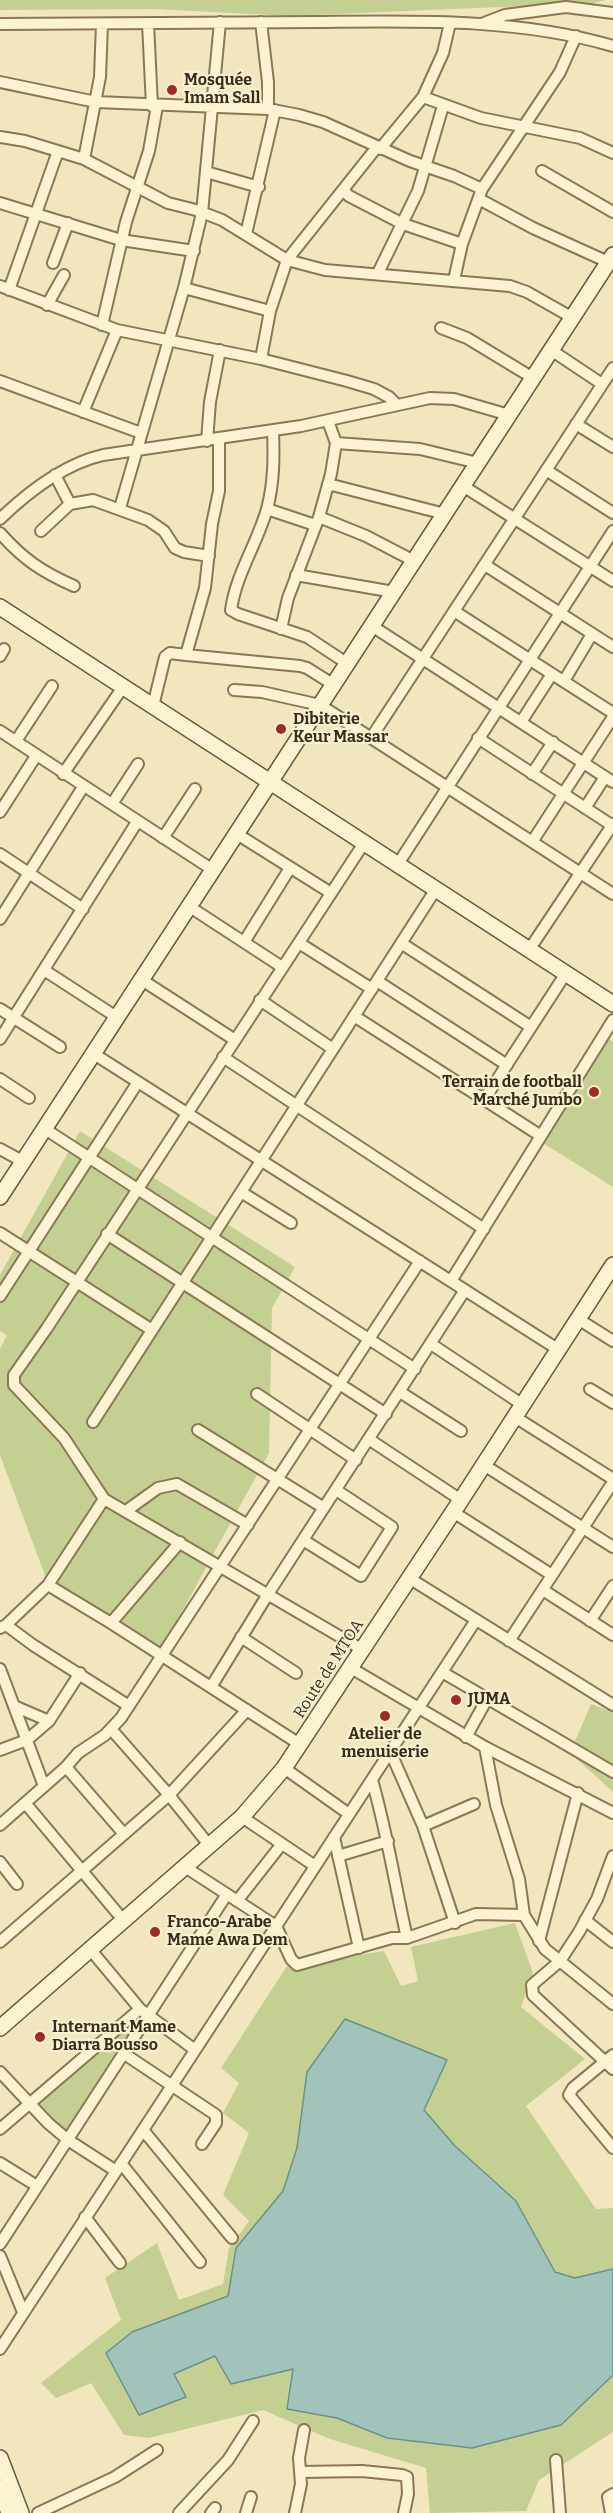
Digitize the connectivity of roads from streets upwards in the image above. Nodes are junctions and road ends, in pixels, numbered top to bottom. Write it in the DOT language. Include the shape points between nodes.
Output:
graph roads {
  1 [pos="613,13"];
  2 [pos="220,22"];
  3 [pos="261,22"];
  4 [pos="148,23"];
  5 [pos="450,23"];
  6 [pos="0,24"];
  7 [pos="102,24"];
  8 [pos="480,24"];
  9 [pos="576,36"];
  10 [pos="613,46"];
  11 [pos="0,82"];
  12 [pos="423,97"];
  13 [pos="96,102"];
  14 [pos="154,106"];
  15 [pos="443,106"];
  16 [pos="212,107"];
  17 [pos="271,110"];
  18 [pos="523,127"];
  19 [pos="0,137"];
  20 [pos="379,148"];
  21 [pos="58,151"];
  22 [pos="613,153"];
  23 [pos="84,159"];
  24 [pos="424,167"];
  25 [pos="542,171"];
  26 [pos="206,172"];
  27 [pos="137,187"];
  28 [pos="259,187"];
  29 [pos="343,190"];
  30 [pos="480,194"];
  31 [pos="0,203"];
  32 [pos="613,212"];
  33 [pos="36,213"];
  34 [pos="202,213"];
  35 [pos="68,224"];
  36 [pos="403,224"];
  37 [pos="246,234"];
  38 [pos="121,240"];
  39 [pos="462,244"];
  40 [pos="194,251"];
  41 [pos="610,259"];
  42 [pos="287,260"];
  43 [pos="53,263"];
  44 [pos="378,273"];
  45 [pos="64,275"];
  46 [pos="454,280"];
  47 [pos="5,288"];
  48 [pos="184,288"];
  49 [pos="47,305"];
  50 [pos="270,311"];
  51 [pos="573,318"];
  52 [pos="102,325"];
  53 [pos="441,328"];
  54 [pos="117,330"];
  55 [pos="169,341"];
  56 [pos="220,350"];
  57 [pos="551,350"];
  58 [pos="261,359"];
  59 [pos="613,368"];
  60 [pos="533,378"];
  61 [pos="0,381"];
  62 [pos="603,384"];
  63 [pos="396,405"];
  64 [pos="83,412"];
  65 [pos="509,415"];
  66 [pos="328,421"];
  67 [pos="576,424"];
  68 [pos="273,431"];
  69 [pos="141,433"];
  70 [pos="219,439"];
  71 [pos="207,441"];
  72 [pos="336,443"];
  73 [pos="613,447"];
  74 [pos="136,449"];
  75 [pos="478,463"];
  76 [pos="546,470"];
  77 [pos="55,475"];
  78 [pos="328,484"];
  79 [pos="463,486"];
  80 [pos="70,504"];
  81 [pos="120,508"];
  82 [pos="267,510"];
  83 [pos="613,513"];
  84 [pos="2,514"];
  85 [pos="445,514"];
  86 [pos="514,519"];
  87 [pos="317,521"];
  88 [pos="41,531"];
  89 [pos="613,531"];
  90 [pos="0,533"];
  91 [pos="209,556"];
  92 [pos="414,561"];
  93 [pos="484,565"];
  94 [pos="590,566"];
  95 [pos="296,575"];
  96 [pos="613,581"];
  97 [pos="74,586"];
  98 [pos="394,592"];
  99 [pos="0,607"];
  100 [pos="454,611"];
  101 [pos="559,613"];
  102 [pos="372,626"];
  103 [pos="281,629"];
  104 [pos="592,634"];
  105 [pos="613,647"];
  106 [pos="186,655"];
  107 [pos="423,659"];
  108 [pos="529,659"];
  109 [pos="348,664"];
  110 [pos="552,674"];
  111 [pos="564,681"];
  112 [pos="52,686"];
  113 [pos="334,686"];
  114 [pos="123,687"];
  115 [pos="234,690"];
  116 [pos="321,705"];
  117 [pos="153,706"];
  118 [pos="498,707"];
  119 [pos="613,715"];
  120 [pos="521,722"];
  121 [pos="0,731"];
  122 [pos="372,738"];
  123 [pos="478,738"];
  124 [pos="16,741"];
  125 [pos="553,742"];
  126 [pos="36,756"];
  127 [pos="584,763"];
  128 [pos="138,764"];
  129 [pos="63,774"];
  130 [pos="532,774"];
  131 [pos="609,779"];
  132 [pos="271,782"];
  133 [pos="83,787"];
  134 [pos="447,787"];
  135 [pos="195,789"];
  136 [pos="563,794"];
  137 [pos="112,804"];
  138 [pos="585,808"];
  139 [pos="0,812"];
  140 [pos="137,822"];
  141 [pos="613,825"];
  142 [pos="237,834"];
  143 [pos="164,838"];
  144 [pos="532,842"];
  145 [pos="364,843"];
  146 [pos="0,854"];
  147 [pos="398,864"];
  148 [pos="290,867"];
  149 [pos="213,870"];
  150 [pos="28,873"];
  151 [pos="580,873"];
  152 [pos="436,889"];
  153 [pos="331,893"];
  154 [pos="613,894"];
  155 [pos="189,907"];
  156 [pos="83,909"];
  157 [pos="0,919"];
  158 [pos="243,942"];
  159 [pos="299,943"];
  160 [pos="401,943"];
  161 [pos="529,950"];
  162 [pos="282,967"];
  163 [pos="44,970"];
  164 [pos="566,973"];
  165 [pos="142,980"];
  166 [pos="374,985"];
  167 [pos="260,1000"];
  168 [pos="613,1004"];
  169 [pos="0,1009"];
  170 [pos="354,1016"];
  171 [pos="14,1017"];
  172 [pos="118,1018"];
  173 [pos="613,1020"];
  174 [pos="531,1027"];
  175 [pos="0,1039"];
  176 [pos="235,1040"];
  177 [pos="60,1047"];
  178 [pos="333,1049"];
  179 [pos="94,1054"];
  180 [pos="223,1057"];
  181 [pos="507,1065"];
  182 [pos="0,1079"];
  183 [pos="138,1082"];
  184 [pos="29,1098"];
  185 [pos="484,1100"];
  186 [pos="297,1106"];
  187 [pos="186,1113"];
  188 [pos="45,1129"];
  189 [pos="541,1136"];
  190 [pos="0,1149"];
  191 [pos="89,1157"];
  192 [pos="261,1161"];
  193 [pos="24,1162"];
  194 [pos="137,1189"];
  195 [pos="241,1192"];
  196 [pos="0,1197"];
  197 [pos="291,1223"];
  198 [pos="484,1229"];
  199 [pos="0,1233"];
  200 [pos="107,1234"];
  201 [pos="212,1237"];
  202 [pos="29,1251"];
  203 [pos="420,1262"];
  204 [pos="613,1265"];
  205 [pos="76,1281"];
  206 [pos="451,1281"];
  207 [pos="183,1282"];
  208 [pos="465,1290"];
  209 [pos="0,1296"];
  210 [pos="578,1319"];
  211 [pos="152,1330"];
  212 [pos="369,1339"];
  213 [pos="613,1341"];
  214 [pos="431,1344"];
  215 [pos="559,1350"];
  216 [pos="415,1369"];
  217 [pos="340,1384"];
  218 [pos="590,1389"];
  219 [pos="400,1392"];
  220 [pos="257,1394"];
  221 [pos="613,1403"];
  222 [pos="519,1411"];
  223 [pos="386,1414"];
  224 [pos="93,1422"];
  225 [pos="198,1430"];
  226 [pos="310,1431"];
  227 [pos="461,1431"];
  228 [pos="370,1440"];
  229 [pos="356,1460"];
  230 [pos="484,1465"];
  231 [pos="279,1478"];
  232 [pos="613,1481"];
  233 [pos="336,1490"];
  234 [pos="104,1499"];
  235 [pos="457,1506"];
  236 [pos="324,1508"];
  237 [pos="126,1511"];
  238 [pos="248,1525"];
  239 [pos="583,1528"];
  240 [pos="303,1540"];
  241 [pos="180,1542"];
  242 [pos="613,1547"];
  243 [pos="221,1566"];
  244 [pos="552,1575"];
  245 [pos="409,1578"];
  246 [pos="48,1585"];
  247 [pos="613,1586"];
  248 [pos="543,1590"];
  249 [pos="268,1594"];
  250 [pos="476,1620"];
  251 [pos="591,1621"];
  252 [pos="111,1623"];
  253 [pos="3,1627"];
  254 [pos="613,1635"];
  255 [pos="242,1637"];
  256 [pos="509,1641"];
  257 [pos="363,1650"];
  258 [pos="162,1656"];
  259 [pos="351,1668"];
  260 [pos="0,1669"];
  261 [pos="442,1672"];
  262 [pos="80,1673"];
  263 [pos="296,1673"];
  264 [pos="211,1687"];
  265 [pos="3,1688"];
  266 [pos="487,1699"];
  267 [pos="613,1705"];
  268 [pos="14,1706"];
  269 [pos="129,1706"];
  270 [pos="418,1708"];
  271 [pos="247,1710"];
  272 [pos="49,1721"];
  273 [pos="111,1729"];
  274 [pos="466,1737"];
  275 [pos="27,1740"];
  276 [pos="301,1745"];
  277 [pos="485,1748"];
  278 [pos="0,1750"];
  279 [pos="390,1751"];
  280 [pos="66,1767"];
  281 [pos="285,1768"];
  282 [pos="613,1772"];
  283 [pos="372,1780"];
  284 [pos="44,1786"];
  285 [pos="578,1793"];
  286 [pos="169,1795"];
  287 [pos="26,1804"];
  288 [pos="474,1804"];
  289 [pos="613,1812"];
  290 [pos="349,1814"];
  291 [pos="242,1817"];
  292 [pos="0,1826"];
  293 [pos="423,1826"];
  294 [pos="124,1834"];
  295 [pos="334,1837"];
  296 [pos="388,1841"];
  297 [pos="209,1845"];
  298 [pos="281,1845"];
  299 [pos="338,1856"];
  300 [pos="613,1856"];
  301 [pos="0,1862"];
  302 [pos="315,1866"];
  303 [pos="185,1867"];
  304 [pos="81,1871"];
  305 [pos="17,1884"];
  306 [pos="227,1894"];
  307 [pos="237,1901"];
  308 [pos="524,1916"];
  309 [pos="585,1920"];
  310 [pos="124,1921"];
  311 [pos="455,1923"];
  312 [pos="276,1926"];
  313 [pos="407,1938"];
  314 [pos="539,1941"];
  315 [pos="0,1942"];
  316 [pos="613,1942"];
  317 [pos="360,1948"];
  318 [pos="90,1949"];
  319 [pos="560,1961"];
  320 [pos="613,2004"];
  321 [pos="143,2012"];
  322 [pos="0,2028"];
  323 [pos="195,2050"];
  324 [pos="123,2054"];
  325 [pos="611,2061"];
  326 [pos="0,2072"];
  327 [pos="172,2084"];
  328 [pos="29,2104"];
  329 [pos="0,2129"];
  330 [pos="143,2130"];
  331 [pos="68,2140"];
  332 [pos="202,2144"];
  333 [pos="613,2148"];
  334 [pos="0,2163"];
  335 [pos="118,2167"];
  336 [pos="38,2186"];
  337 [pos="86,2217"];
  338 [pos="232,2238"];
  339 [pos="0,2244"];
  340 [pos="0,2256"];
  341 [pos="200,2262"];
  342 [pos="120,2263"];
  343 [pos="23,2312"];
  344 [pos="0,2349"];
  345 [pos="253,2421"];
  346 [pos="304,2430"];
  347 [pos="157,2450"];
  348 [pos="0,2458"];
  349 [pos="556,2460"];
  350 [pos="300,2472"];
  351 [pos="0,2488"];
  352 [pos="613,2494"];
  353 [pos="251,2497"];
  354 [pos="9,2513"];
  355 [pos="21,2513"];
  356 [pos="38,2513"];
  357 [pos="179,2513"];
  358 [pos="246,2513"];
  359 [pos="295,2513"];
  360 [pos="404,2513"];
  361 [pos="560,2513"];
  362 [pos="611,2513"];
  1 -- 8 [label="street" via="567,7 506,15"];
  2 -- 3 [label="street"];
  2 -- 4 [label="street"];
  2 -- 16 [label="street"];
  3 -- 5 [label="street"];
  3 -- 17 [label="street"];
  4 -- 7 [label="street"];
  4 -- 14 [label="street"];
  5 -- 8 [label="street"];
  5 -- 12 [label="street" via="443,53"];
  6 -- 7 [label="street"];
  7 -- 13 [label="street"];
  8 -- 9 [label="street"];
  9 -- 10 [label="street"];
  9 -- 18 [label="street" via="560,72"];
  11 -- 13 [label="street"];
  12 -- 15 [label="street"];
  12 -- 20 [label="street"];
  13 -- 14 [label="street"];
  13 -- 23 [label="street"];
  14 -- 16 [label="street"];
  14 -- 27 [label="street" via="149,152"];
  15 -- 18 [label="street"];
  15 -- 24 [label="street"];
  16 -- 17 [label="street"];
  16 -- 26 [label="street"];
  17 -- 20 [label="street" via="323,122"];
  17 -- 28 [label="street"];
  18 -- 22 [label="street" via="580,138"];
  18 -- 30 [label="street"];
  19 -- 21 [label="street"];
  20 -- 24 [label="street"];
  20 -- 29 [label="street"];
  21 -- 23 [label="street"];
  21 -- 33 [label="street"];
  23 -- 27 [label="street"];
  24 -- 30 [label="street" via="454,176"];
  24 -- 36 [label="street"];
  25 -- 32 [label="street"];
  26 -- 28 [label="street"];
  26 -- 34 [label="street"];
  27 -- 34 [label="street" via="168,204"];
  27 -- 38 [label="street"];
  28 -- 37 [label="street"];
  29 -- 36 [label="street"];
  29 -- 42 [label="street"];
  30 -- 39 [label="street"];
  30 -- 41 [label="street" via="533,228"];
  31 -- 33 [label="street"];
  33 -- 35 [label="street"];
  33 -- 47 [label="street"];
  34 -- 37 [label="street"];
  34 -- 40 [label="street"];
  35 -- 38 [label="street"];
  35 -- 43 [label="street"];
  36 -- 39 [label="street"];
  36 -- 44 [label="street"];
  37 -- 42 [label="street"];
  38 -- 40 [label="street"];
  38 -- 52 [label="street"];
  39 -- 46 [label="street"];
  40 -- 48 [label="street"];
  41 -- 51 [label="street"];
  42 -- 44 [label="street" via="325,270"];
  42 -- 50 [label="street"];
  44 -- 46 [label="street"];
  45 -- 49 [label="street"];
  46 -- 51 [label="street" via="510,286"];
  47 -- 49 [label="street"];
  48 -- 50 [label="street"];
  48 -- 55 [label="street"];
  49 -- 52 [label="street"];
  50 -- 58 [label="street"];
  51 -- 57 [label="street"];
  52 -- 54 [label="street"];
  53 -- 60 [label="street" via="467,338"];
  54 -- 55 [label="street"];
  54 -- 64 [label="street"];
  55 -- 56 [label="street"];
  55 -- 69 [label="street"];
  56 -- 58 [label="street"];
  56 -- 71 [label="street"];
  57 -- 60 [label="street"];
  57 -- 62 [label="street"];
  58 -- 63 [label="street" via="374,389"];
  59 -- 62 [label="street"];
  60 -- 65 [label="street"];
  61 -- 64 [label="street"];
  62 -- 67 [label="street"];
  63 -- 65 [label="street" via="454,399"];
  63 -- 66 [label="street"];
  64 -- 69 [label="street"];
  65 -- 75 [label="street"];
  66 -- 68 [label="street"];
  66 -- 72 [label="street"];
  67 -- 73 [label="street"];
  67 -- 76 [label="street"];
  68 -- 70 [label="street"];
  68 -- 82 [label="street" via="274,467"];
  69 -- 74 [label="street"];
  70 -- 71 [label="street"];
  70 -- 91 [label="street" via="219,491"];
  71 -- 74 [label="street"];
  72 -- 75 [label="street" via="437,451"];
  72 -- 78 [label="street"];
  74 -- 77 [label="street" via="88,458"];
  74 -- 81 [label="street"];
  75 -- 79 [label="street"];
  76 -- 83 [label="street"];
  76 -- 86 [label="street"];
  77 -- 80 [label="street"];
  77 -- 84 [label="street"];
  78 -- 85 [label="street"];
  78 -- 87 [label="street"];
  79 -- 85 [label="street"];
  79 -- 86 [label="street"];
  80 -- 81 [label="street" via="88,499"];
  80 -- 88 [label="street"];
  81 -- 91 [label="street" via="164,531 175,548"];
  82 -- 87 [label="street"];
  82 -- 103 [label="street" via="231,610"];
  85 -- 92 [label="street"];
  86 -- 93 [label="street"];
  86 -- 94 [label="street"];
  87 -- 92 [label="street" via="366,536"];
  87 -- 95 [label="street"];
  89 -- 94 [label="street"];
  90 -- 97 [label="street" via="34,566"];
  91 -- 106 [label="street" via="199,614"];
  92 -- 98 [label="street"];
  93 -- 100 [label="street"];
  93 -- 101 [label="street"];
  94 -- 96 [label="street"];
  94 -- 101 [label="street"];
  95 -- 98 [label="street"];
  95 -- 103 [label="street"];
  98 -- 102 [label="street"];
  99 -- 114 [label="street"];
  100 -- 107 [label="street"];
  100 -- 108 [label="street"];
  101 -- 104 [label="street"];
  101 -- 108 [label="street"];
  102 -- 107 [label="street"];
  102 -- 109 [label="street"];
  103 -- 109 [label="street" via="307,637"];
  104 -- 105 [label="street"];
  104 -- 111 [label="street"];
  106 -- 113 [label="street" via="307,668"];
  106 -- 117 [label="street" via="170,653 165,657"];
  107 -- 118 [label="street"];
  107 -- 122 [label="street"];
  108 -- 110 [label="street"];
  108 -- 118 [label="street"];
  109 -- 113 [label="street"];
  110 -- 111 [label="street"];
  110 -- 120 [label="street"];
  111 -- 119 [label="street"];
  112 -- 124 [label="street"];
  113 -- 116 [label="street"];
  114 -- 117 [label="street"];
  114 -- 129 [label="street"];
  115 -- 116 [label="street"];
  116 -- 122 [label="street"];
  116 -- 132 [label="street"];
  117 -- 132 [label="street"];
  118 -- 120 [label="street"];
  118 -- 123 [label="street"];
  119 -- 127 [label="street"];
  120 -- 125 [label="street"];
  121 -- 124 [label="street"];
  122 -- 134 [label="street"];
  123 -- 130 [label="street"];
  123 -- 134 [label="street"];
  124 -- 126 [label="street"];
  125 -- 127 [label="street"];
  125 -- 130 [label="street"];
  126 -- 129 [label="street"];
  126 -- 139 [label="street"];
  127 -- 131 [label="street"];
  127 -- 136 [label="street"];
  128 -- 137 [label="street"];
  129 -- 133 [label="street"];
  130 -- 136 [label="street"];
  131 -- 138 [label="street"];
  132 -- 142 [label="street"];
  132 -- 145 [label="street"];
  133 -- 137 [label="street"];
  133 -- 150 [label="street"];
  134 -- 144 [label="street"];
  134 -- 147 [label="street"];
  135 -- 143 [label="street"];
  136 -- 138 [label="street"];
  136 -- 144 [label="street"];
  137 -- 140 [label="street"];
  138 -- 141 [label="street"];
  140 -- 143 [label="street"];
  140 -- 156 [label="street"];
  141 -- 151 [label="street"];
  142 -- 148 [label="street"];
  142 -- 149 [label="street"];
  143 -- 149 [label="street"];
  144 -- 151 [label="street"];
  145 -- 147 [label="street"];
  145 -- 153 [label="street"];
  146 -- 150 [label="street"];
  147 -- 152 [label="street"];
  148 -- 153 [label="street"];
  148 -- 158 [label="street"];
  149 -- 155 [label="street"];
  150 -- 156 [label="street"];
  150 -- 157 [label="street"];
  151 -- 154 [label="street"];
  151 -- 161 [label="street"];
  152 -- 160 [label="street"];
  152 -- 161 [label="street"];
  153 -- 159 [label="street"];
  155 -- 158 [label="street"];
  155 -- 165 [label="street"];
  156 -- 163 [label="street"];
  158 -- 162 [label="street"];
  159 -- 162 [label="street"];
  159 -- 166 [label="street"];
  160 -- 166 [label="street"];
  160 -- 174 [label="street"];
  161 -- 164 [label="street"];
  162 -- 167 [label="street"];
  163 -- 171 [label="street"];
  163 -- 172 [label="street"];
  164 -- 168 [label="street"];
  164 -- 174 [label="street"];
  165 -- 172 [label="street"];
  165 -- 176 [label="street"];
  166 -- 170 [label="street"];
  166 -- 181 [label="street"];
  167 -- 176 [label="street"];
  167 -- 178 [label="street"];
  169 -- 171 [label="street"];
  170 -- 178 [label="street"];
  170 -- 185 [label="street"];
  171 -- 175 [label="street"];
  171 -- 177 [label="street"];
  172 -- 179 [label="street"];
  173 -- 189 [label="street"];
  174 -- 181 [label="street"];
  176 -- 180 [label="street"];
  178 -- 186 [label="street"];
  179 -- 183 [label="street"];
  179 -- 188 [label="street"];
  180 -- 186 [label="street"];
  180 -- 187 [label="street"];
  181 -- 185 [label="street"];
  182 -- 184 [label="street"];
  183 -- 187 [label="street"];
  183 -- 191 [label="street"];
  185 -- 189 [label="street"];
  186 -- 192 [label="street"];
  186 -- 198 [label="street"];
  187 -- 192 [label="street"];
  187 -- 194 [label="street"];
  188 -- 191 [label="street"];
  188 -- 193 [label="street"];
  189 -- 198 [label="street"];
  190 -- 193 [label="street"];
  191 -- 194 [label="street"];
  191 -- 202 [label="street"];
  192 -- 195 [label="street"];
  192 -- 203 [label="street"];
  193 -- 196 [label="street"];
  194 -- 200 [label="street"];
  194 -- 201 [label="street"];
  195 -- 197 [label="street"];
  195 -- 201 [label="street"];
  198 -- 206 [label="street"];
  199 -- 202 [label="street"];
  200 -- 205 [label="street"];
  200 -- 207 [label="street"];
  201 -- 207 [label="street"];
  201 -- 212 [label="street"];
  202 -- 205 [label="street"];
  202 -- 209 [label="street"];
  203 -- 206 [label="street"];
  203 -- 212 [label="street"];
  204 -- 210 [label="street, Route de MTOA"];
  205 -- 211 [label="street"];
  205 -- 234 [label="street" via="14,1374 14,1385 64,1438"];
  206 -- 208 [label="street"];
  207 -- 211 [label="street"];
  207 -- 217 [label="street"];
  208 -- 214 [label="street"];
  208 -- 215 [label="street"];
  210 -- 213 [label="street"];
  210 -- 215 [label="street, Route de MTOA"];
  211 -- 224 [label="street"];
  212 -- 216 [label="street"];
  212 -- 217 [label="street"];
  214 -- 216 [label="street"];
  214 -- 222 [label="street"];
  215 -- 222 [label="street, Route de MTOA"];
  216 -- 219 [label="street"];
  217 -- 223 [label="street"];
  217 -- 226 [label="street"];
  218 -- 221 [label="street"];
  219 -- 223 [label="street"];
  219 -- 227 [label="street"];
  220 -- 226 [label="street"];
  222 -- 230 [label="street, Route de MTOA"];
  222 -- 232 [label="street"];
  223 -- 228 [label="street"];
  225 -- 231 [label="street"];
  226 -- 229 [label="street"];
  226 -- 231 [label="street"];
  228 -- 229 [label="street"];
  228 -- 235 [label="street"];
  229 -- 233 [label="street"];
  230 -- 235 [label="street, Route de MTOA"];
  230 -- 239 [label="street"];
  231 -- 236 [label="street"];
  231 -- 238 [label="street"];
  232 -- 239 [label="street"];
  233 -- 236 [label="street"];
  233 -- 240 [label="street" via="392,1527 361,1576"];
  234 -- 237 [label="street"];
  234 -- 246 [label="street"];
  235 -- 244 [label="street"];
  235 -- 245 [label="street, Route de MTOA"];
  236 -- 240 [label="street"];
  237 -- 238 [label="street" via="158,1488 177,1484"];
  237 -- 241 [label="street"];
  238 -- 243 [label="street"];
  239 -- 242 [label="street"];
  239 -- 244 [label="street"];
  240 -- 249 [label="street"];
  241 -- 243 [label="street"];
  241 -- 252 [label="street"];
  243 -- 249 [label="street"];
  243 -- 258 [label="street"];
  244 -- 248 [label="street"];
  245 -- 250 [label="street"];
  245 -- 257 [label="street, Route de MTOA"];
  246 -- 252 [label="street"];
  246 -- 253 [label="street"];
  247 -- 251 [label="street"];
  248 -- 251 [label="street"];
  248 -- 256 [label="street"];
  249 -- 255 [label="street"];
  249 -- 257 [label="street"];
  250 -- 256 [label="street"];
  250 -- 261 [label="street"];
  251 -- 254 [label="street"];
  252 -- 258 [label="street"];
  253 -- 262 [label="street"];
  255 -- 263 [label="street"];
  255 -- 264 [label="street"];
  256 -- 267 [label="street"];
  257 -- 259 [label="street, Route de MTOA"];
  258 -- 264 [label="street"];
  258 -- 269 [label="street"];
  259 -- 270 [label="street"];
  259 -- 276 [label="street, Route de MTOA"];
  260 -- 265 [label="street"];
  261 -- 266 [label="street"];
  261 -- 270 [label="street"];
  262 -- 269 [label="street"];
  262 -- 272 [label="street"];
  264 -- 271 [label="street"];
  265 -- 268 [label="street"];
  266 -- 274 [label="street"];
  266 -- 282 [label="street"];
  268 -- 272 [label="street"];
  268 -- 275 [label="street"];
  269 -- 273 [label="street"];
  270 -- 274 [label="street"];
  270 -- 279 [label="street"];
  271 -- 276 [label="street"];
  271 -- 286 [label="street"];
  272 -- 275 [label="street"];
  273 -- 280 [label="street" via="78,1752"];
  273 -- 286 [label="street"];
  274 -- 277 [label="street"];
  275 -- 278 [label="street"];
  275 -- 284 [label="street"];
  276 -- 281 [label="street, Route de MTOA"];
  277 -- 285 [label="street"];
  277 -- 308 [label="street" via="494,1798 519,1879"];
  279 -- 283 [label="street"];
  279 -- 293 [label="street"];
  280 -- 284 [label="street"];
  280 -- 294 [label="street"];
  281 -- 290 [label="street"];
  281 -- 291 [label="street, Route de MTOA"];
  283 -- 290 [label="street"];
  283 -- 296 [label="street"];
  284 -- 287 [label="street"];
  285 -- 289 [label="street"];
  285 -- 314 [label="street"];
  286 -- 294 [label="street"];
  286 -- 297 [label="street"];
  287 -- 292 [label="street"];
  287 -- 304 [label="street"];
  288 -- 293 [label="street"];
  290 -- 295 [label="street"];
  291 -- 297 [label="street, Route de MTOA"];
  291 -- 298 [label="street"];
  293 -- 311 [label="street"];
  294 -- 304 [label="street"];
  295 -- 299 [label="street"];
  295 -- 302 [label="street"];
  296 -- 299 [label="street"];
  296 -- 313 [label="street"];
  297 -- 303 [label="street, Route de MTOA"];
  298 -- 302 [label="street"];
  298 -- 307 [label="street"];
  299 -- 317 [label="street"];
  300 -- 309 [label="street"];
  301 -- 305 [label="street"];
  302 -- 312 [label="street"];
  303 -- 306 [label="street"];
  303 -- 310 [label="street, Route de MTOA"];
  304 -- 310 [label="street"];
  304 -- 315 [label="street"];
  306 -- 307 [label="street"];
  306 -- 321 [label="street"];
  307 -- 312 [label="street"];
  308 -- 311 [label="street" via="476,1914"];
  308 -- 314 [label="street"];
  309 -- 316 [label="street"];
  309 -- 319 [label="street"];
  310 -- 318 [label="street, Route de MTOA"];
  311 -- 313 [label="street"];
  312 -- 317 [label="street" via="297,1965"];
  312 -- 323 [label="street"];
  313 -- 317 [label="street"];
  314 -- 319 [label="street"];
  318 -- 321 [label="street"];
  318 -- 322 [label="street, Route de MTOA"];
  319 -- 320 [label="street"];
  319 -- 325 [label="street" via="532,1985 533,1995"];
  321 -- 323 [label="street"];
  321 -- 324 [label="street"];
  321 -- 328 [label="street"];
  323 -- 327 [label="street"];
  324 -- 327 [label="street"];
  324 -- 331 [label="street"];
  325 -- 333 [label="street" via="569,2095"];
  326 -- 328 [label="street"];
  327 -- 330 [label="street"];
  327 -- 332 [label="street" via="216,2115 216,2123"];
  328 -- 329 [label="street"];
  328 -- 331 [label="street"];
  330 -- 335 [label="street"];
  330 -- 338 [label="street"];
  331 -- 335 [label="street"];
  331 -- 336 [label="street"];
  334 -- 336 [label="street"];
  335 -- 337 [label="street"];
  335 -- 341 [label="street"];
  336 -- 339 [label="street"];
  337 -- 342 [label="street"];
  337 -- 343 [label="street"];
  340 -- 343 [label="street"];
  343 -- 344 [label="street"];
  345 -- 357 [label="street" via="228,2460"];
  346 -- 350 [label="street"];
  347 -- 356 [label="street" via="115,2477"];
  348 -- 355 [label="street"];
  349 -- 361 [label="street"];
  350 -- 359 [label="street"];
  350 -- 360 [label="street" via="402,2475 409,2483"];
  351 -- 354 [label="street"];
  352 -- 362 [label="street" via="608,2497"];
  353 -- 358 [label="street"];
}
